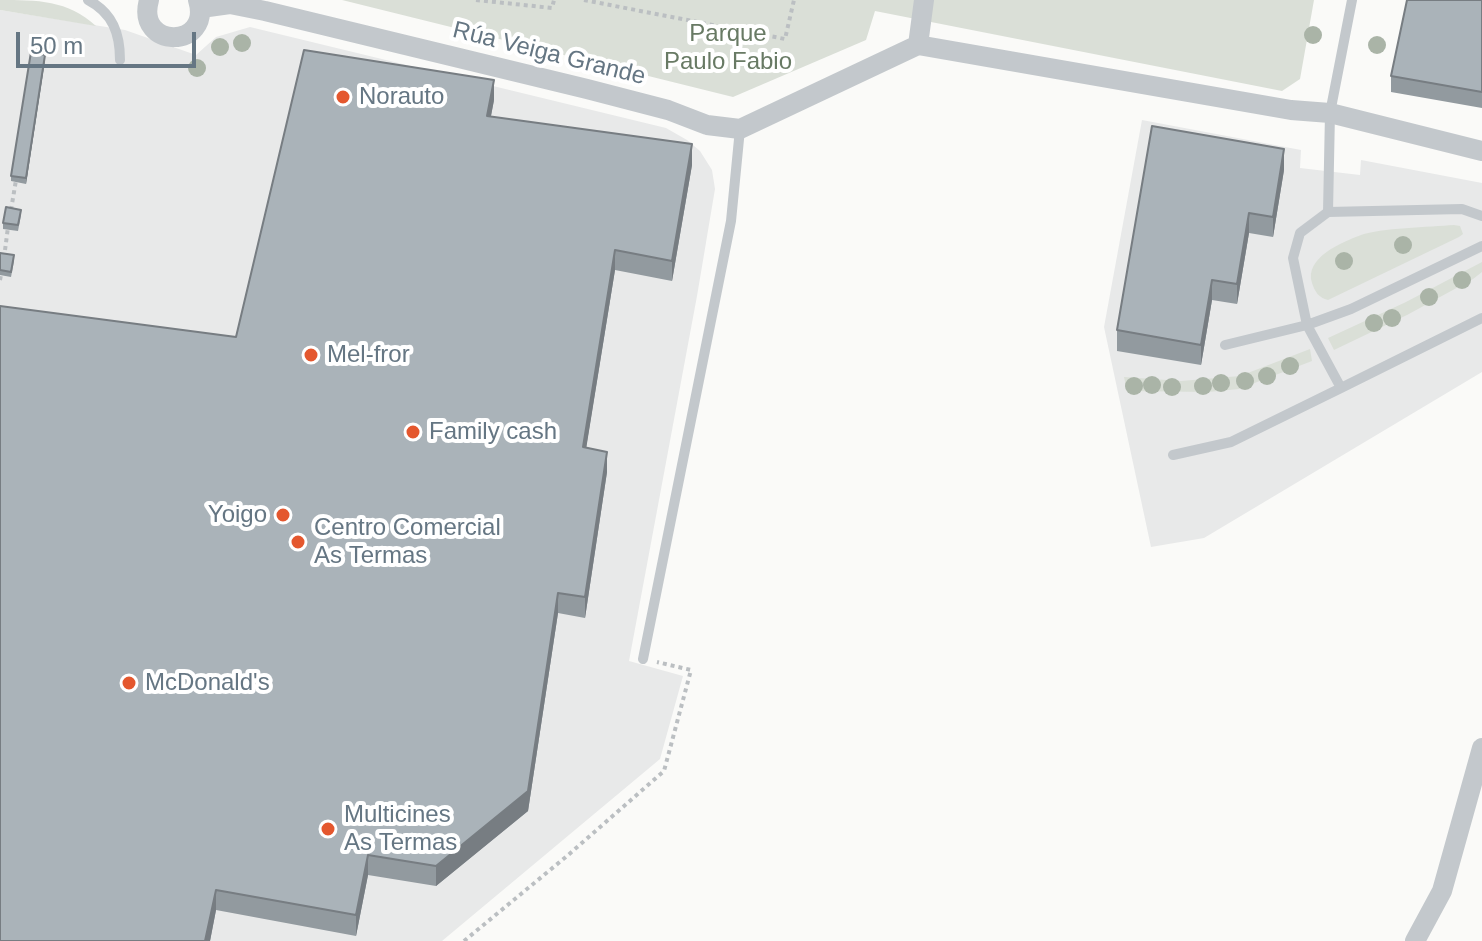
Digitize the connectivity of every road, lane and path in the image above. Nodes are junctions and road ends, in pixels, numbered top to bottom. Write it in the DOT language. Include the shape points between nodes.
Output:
graph roads {
  1 [pos="88,0"];
  2 [pos="149,0"];
  3 [pos="476,0"];
  4 [pos="554,0"];
  5 [pos="584,0"];
  6 [pos="794,0"];
  7 [pos="924,0"];
  8 [pos="1352,0"];
  9 [pos="199,4"];
  10 [pos="37,43"];
  11 [pos="918,45"];
  12 [pos="34,58"];
  13 [pos="120,60"];
  14 [pos="1330,113"];
  15 [pos="740,129"];
  16 [pos="1482,151"];
  17 [pos="18,165"];
  18 [pos="11,210"];
  19 [pos="1328,212"];
  20 [pos="1482,216"];
  21 [pos="9,225"];
  22 [pos="1482,246"];
  23 [pos="0,280"];
  24 [pos="1482,318"];
  25 [pos="1307,325"];
  26 [pos="1225,345"];
  27 [pos="1341,388"];
  28 [pos="1173,455"];
  29 [pos="643,659"];
  30 [pos="1482,748"];
  31 [pos="464,941"];
  32 [pos="1415,941"];
  1 -- 13 [label="lane" via="112,21 120,38"];
  2 -- 9 [label="street, Rúa Veiga Grande" via="152,27 172,38 194,29"];
  3 -- 4 [label="path" via="552,8"];
  5 -- 6 [label="path" via="785,39"];
  7 -- 11 [label="street"];
  8 -- 14 [label="lane"];
  9 -- 15 [label="street, Rúa Veiga Grande" via="265,11 601,92 707,125"];
  10 -- 12 [label="path"];
  11 -- 14 [label="street"];
  11 -- 15 [label="street"];
  14 -- 16 [label="street"];
  14 -- 19 [label="lane"];
  15 -- 29 [label="lane" via="731,221"];
  17 -- 18 [label="path"];
  19 -- 20 [label="lane" via="1462,209"];
  19 -- 25 [label="lane" via="1300,233 1293,258"];
  21 -- 23 [label="path"];
  22 -- 25 [label="lane"];
  24 -- 27 [label="lane"];
  25 -- 26 [label="lane"];
  25 -- 27 [label="lane"];
  27 -- 28 [label="lane" via="1231,442"];
  29 -- 31 [label="path" via="691,670 664,771"];
  30 -- 32 [label="street" via="1442,891"];
}
